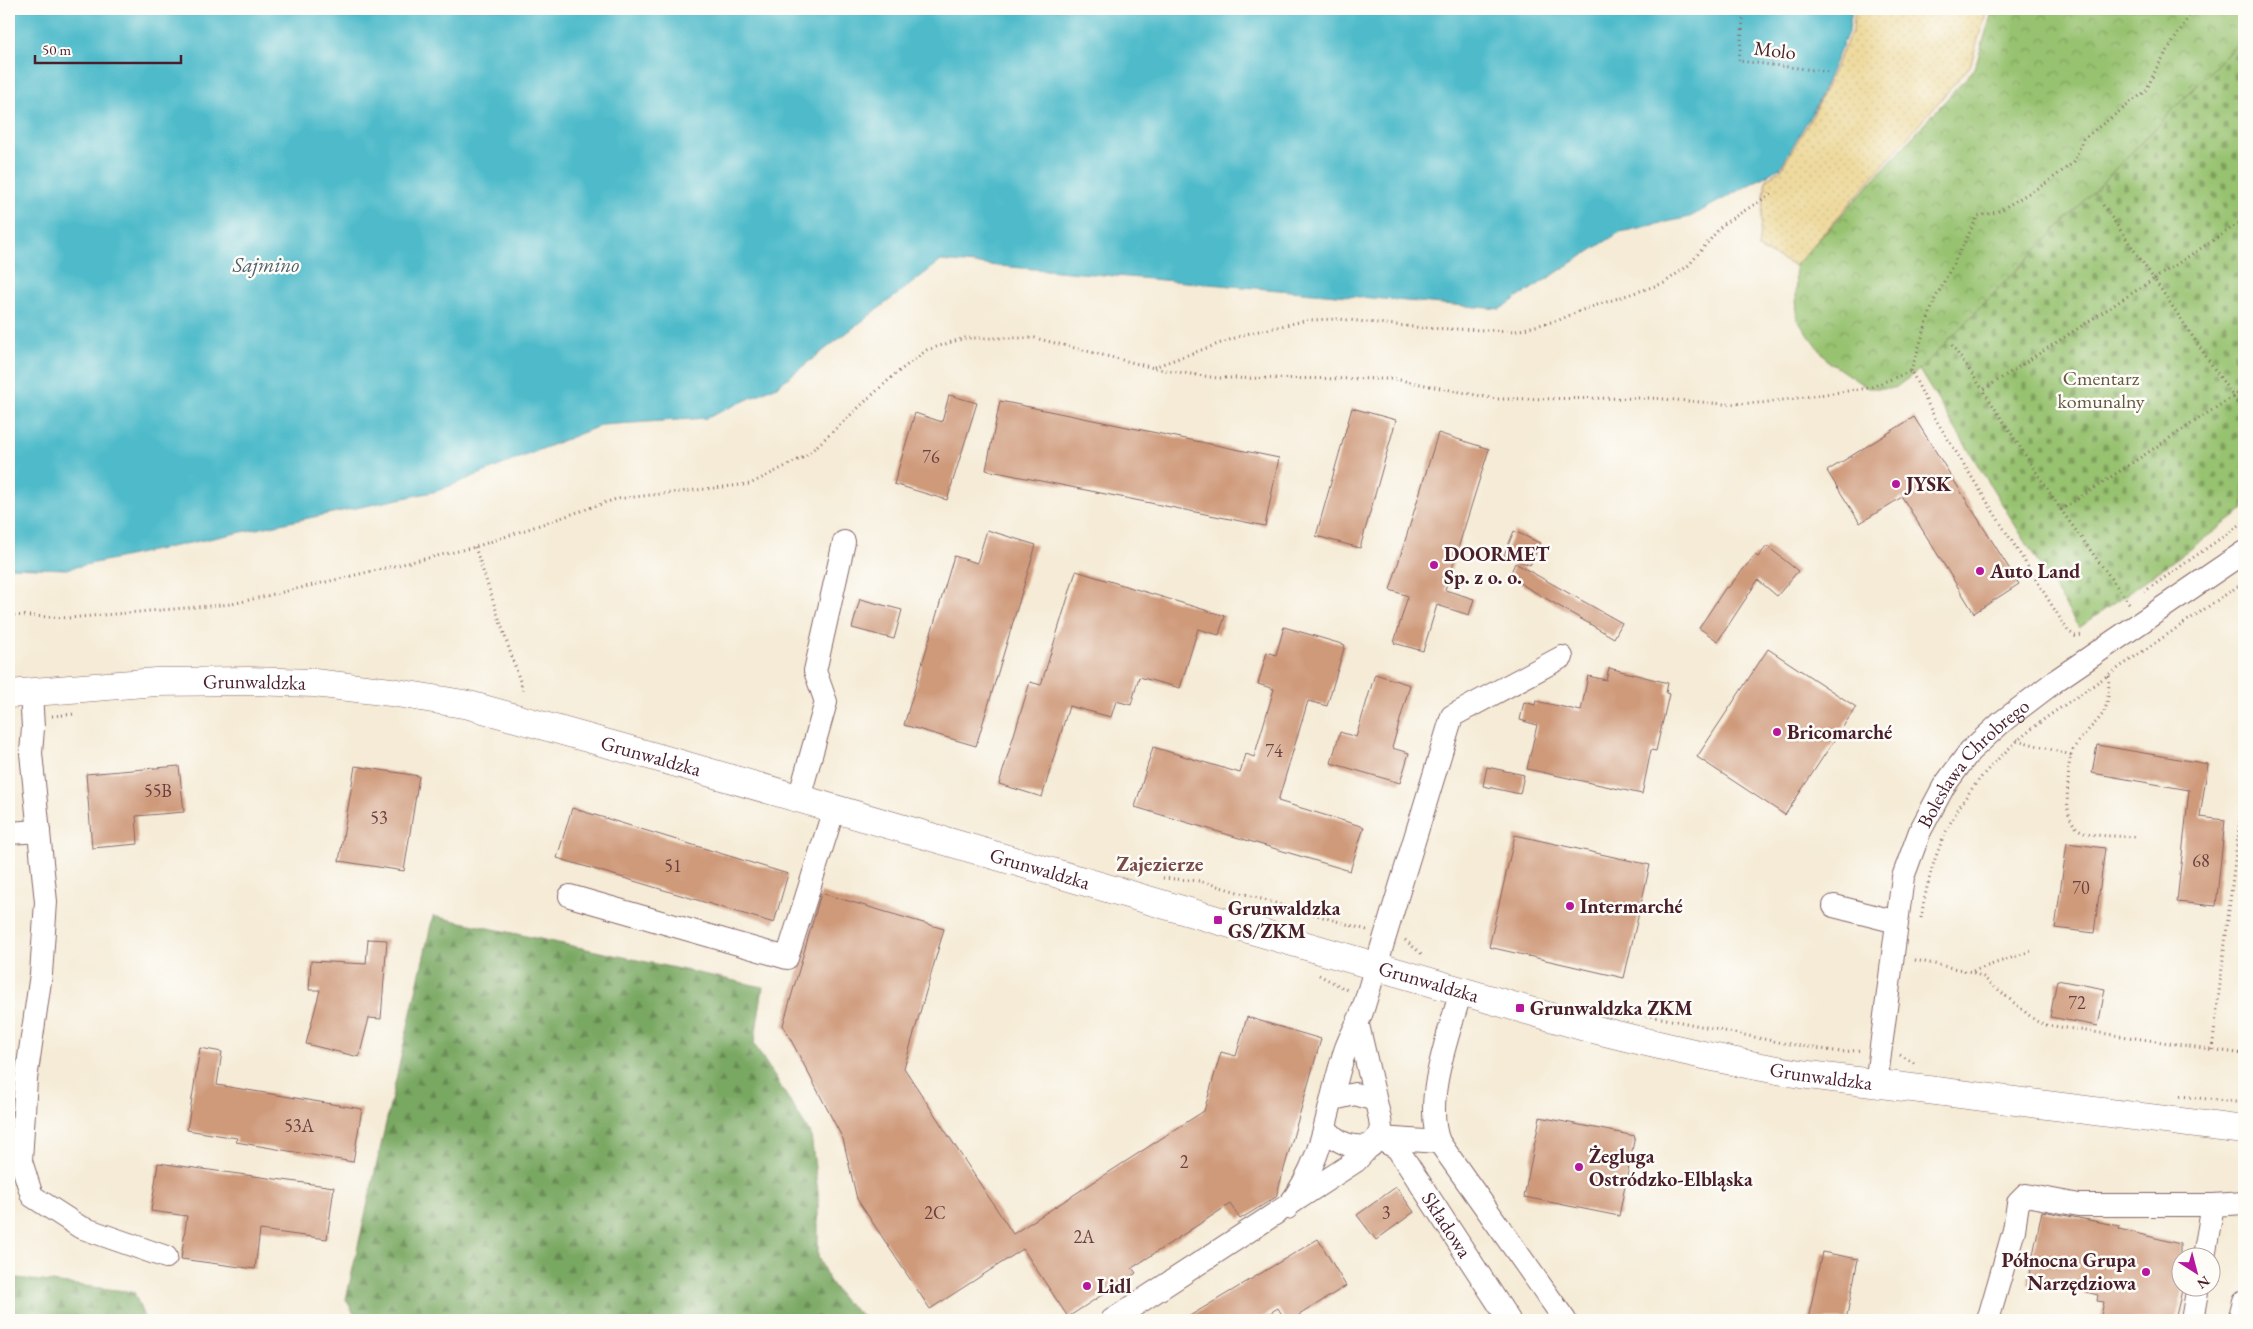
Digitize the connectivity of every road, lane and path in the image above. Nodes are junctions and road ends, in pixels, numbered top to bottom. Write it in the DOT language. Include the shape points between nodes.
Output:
graph roads {
  1 [pos="1744,9"];
  2 [pos="2198,9"];
  3 [pos="1830,72"];
  4 [pos="1773,193"];
  5 [pos="2103,204"];
  6 [pos="2244,220"];
  7 [pos="2154,279"];
  8 [pos="1952,344"];
  9 [pos="1152,368"];
  10 [pos="1911,372"];
  11 [pos="2244,389"];
  12 [pos="1983,390"];
  13 [pos="2232,396"];
  14 [pos="2244,413"];
  15 [pos="2062,510"];
  16 [pos="2244,522"];
  17 [pos="844,542"];
  18 [pos="475,547"];
  19 [pos="2244,552"];
  20 [pos="2244,582"];
  21 [pos="2129,603"];
  22 [pos="2122,609"];
  23 [pos="9,615"];
  24 [pos="2079,636"];
  25 [pos="1562,657"];
  26 [pos="2108,676"];
  27 [pos="523,690"];
  28 [pos="20,693"];
  29 [pos="2017,740"];
  30 [pos="2071,755"];
  31 [pos="2244,786"];
  32 [pos="799,798"];
  33 [pos="834,809"];
  34 [pos="39,831"];
  35 [pos="9,833"];
  36 [pos="2136,837"];
  37 [pos="570,896"];
  38 [pos="1834,906"];
  39 [pos="1897,922"];
  40 [pos="1920,925"];
  41 [pos="2031,951"];
  42 [pos="1916,952"];
  43 [pos="1915,960"];
  44 [pos="1376,966"];
  45 [pos="1914,970"];
  46 [pos="1972,972"];
  47 [pos="1461,991"];
  48 [pos="1358,1025"];
  49 [pos="2212,1050"];
  50 [pos="2244,1054"];
  51 [pos="1876,1085"];
  52 [pos="1333,1099"];
  53 [pos="1375,1100"];
  54 [pos="1326,1128"];
  55 [pos="2244,1130"];
  56 [pos="1374,1142"];
  57 [pos="1439,1142"];
  58 [pos="2244,1203"];
  59 [pos="2213,1205"];
  60 [pos="1287,1208"];
  61 [pos="2206,1246"];
  62 [pos="166,1257"];
  63 [pos="2196,1296"];
  64 [pos="2244,1301"];
  65 [pos="1126,1317"];
  66 [pos="1509,1320"];
  67 [pos="1565,1320"];
  68 [pos="1988,1320"];
  69 [pos="2192,1320"];
  70 [pos="2239,1320"];
  1 -- 3 [label="path, Molo" via="1739,61"];
  2 -- 10 [label="path" via="2189,16 2146,91 2082,139 2074,162 1997,212 1978,216 1934,301"];
  4 -- 9 [label="path" via="1723,224 1689,265 1664,282 1560,320 1516,331 1414,328 1339,319 1308,320 1237,337"];
  5 -- 7 [label="path"];
  6 -- 7 [label="path"];
  7 -- 12 [label="path"];
  7 -- 13 [label="path"];
  8 -- 12 [label="path"];
  9 -- 10 [label="path" via="1216,378 1395,379 1496,399 1651,398 1724,404 1802,398 1869,388"];
  9 -- 18 [label="path" via="1035,338 964,338 927,350 894,375 806,456 750,484 616,499"];
  10 -- 24 [label="path" via="1936,420 2068,630"];
  11 -- 13 [label="path"];
  12 -- 15 [label="path"];
  13 -- 14 [label="path"];
  13 -- 15 [label="path"];
  15 -- 21 [label="path"];
  16 -- 21 [label="path"];
  17 -- 32 [label="street" via="815,671 826,702"];
  18 -- 23 [label="path" via="232,604 68,618"];
  18 -- 27 [label="path"];
  19 -- 39 [label="street, Bolesława Chrobrego" via="2058,679 1970,751 1944,786 1920,831 1903,877"];
  20 -- 26 [label="path"];
  21 -- 22 [label="path"];
  25 -- 44 [label="street" via="1452,716"];
  26 -- 29 [label="path"];
  26 -- 30 [label="path" via="2109,701 2102,717 2075,745"];
  28 -- 32 [label="main road, Grunwaldzka" via="156,682 250,681 314,683 390,692 469,705"];
  28 -- 34 [label="street" via="33,728 31,753"];
  29 -- 30 [label="path"];
  29 -- 40 [label="path" via="1980,777 1952,820 1930,872"];
  30 -- 36 [label="path" via="2066,806 2071,822 2079,831 2089,835"];
  31 -- 49 [label="path"];
  32 -- 33 [label="main road, Grunwaldzka"];
  33 -- 37 [label="street" via="787,958"];
  33 -- 44 [label="main road, Grunwaldzka"];
  34 -- 35 [label="street"];
  34 -- 62 [label="street" via="46,902 41,974 26,1079 21,1161 32,1196 80,1227"];
  38 -- 39 [label="street"];
  39 -- 51 [label="street, Bolesława Chrobrego"];
  41 -- 46 [label="path"];
  42 -- 43 [label="path"];
  43 -- 45 [label="path"];
  43 -- 46 [label="path"];
  44 -- 47 [label="main road, Grunwaldzka"];
  44 -- 48 [label="street"];
  46 -- 49 [label="path" via="1983,977 2036,1021 2046,1025"];
  47 -- 51 [label="main road, Grunwaldzka" via="1585,1027 1723,1060"];
  47 -- 57 [label="street" via="1434,1092 1434,1129"];
  48 -- 52 [label="street" via="1346,1047"];
  48 -- 53 [label="street"];
  49 -- 50 [label="path"];
  51 -- 55 [label="main road, Grunwaldzka"];
  52 -- 53 [label="street" via="1355,1094"];
  52 -- 54 [label="street"];
  53 -- 56 [label="street" via="1381,1129"];
  54 -- 56 [label="street, Składowa" via="1342,1144 1356,1148"];
  54 -- 60 [label="street" via="1308,1177"];
  56 -- 57 [label="street"];
  56 -- 60 [label="street" via="1356,1161"];
  56 -- 66 [label="street, Składowa" via="1397,1148"];
  57 -- 67 [label="street"];
  58 -- 59 [label="street"];
  59 -- 61 [label="street"];
  59 -- 68 [label="street" via="2079,1205 2026,1195 2018,1202 2014,1230"];
  60 -- 65 [label="street"];
  63 -- 69 [label="street"];
  64 -- 70 [label="street"];
}
